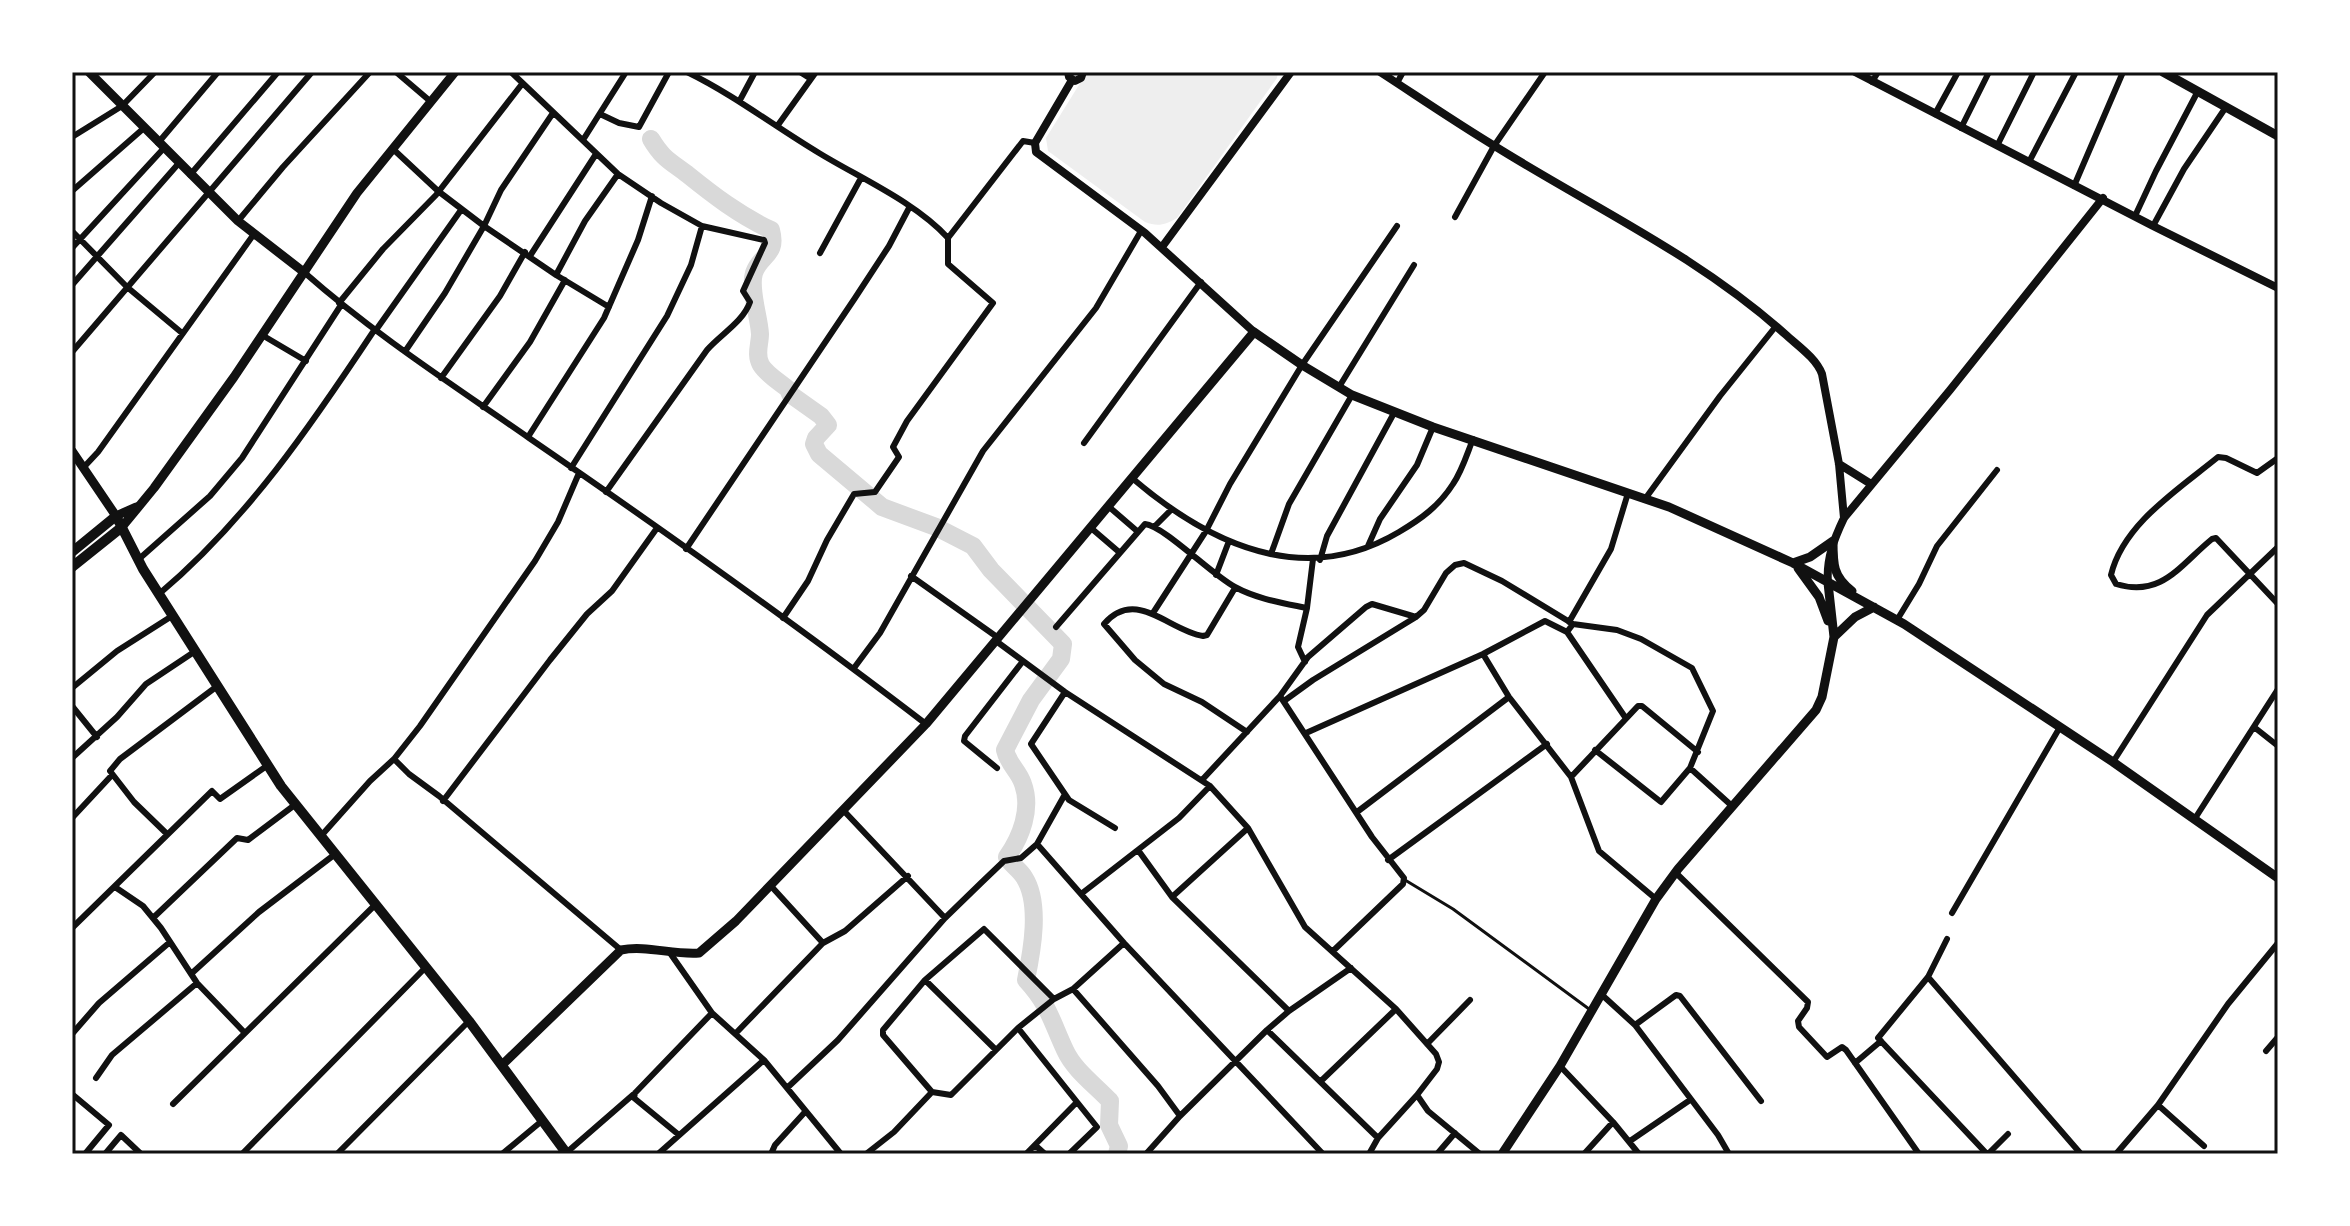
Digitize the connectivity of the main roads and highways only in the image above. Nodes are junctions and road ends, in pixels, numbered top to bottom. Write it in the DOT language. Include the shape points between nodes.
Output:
graph roads {
  1 [pos="89,72"];
  2 [pos="455,72"];
  3 [pos="2163,72"];
  4 [pos="2278,136"];
  5 [pos="305,273"];
  6 [pos="72,451"];
  7 [pos="119,522"];
  8 [pos="72,552"];
  9 [pos="1793,563"];
  10 [pos="72,567"];
  11 [pos="1828,583"];
  12 [pos="1874,607"];
  13 [pos="1834,637"];
  14 [pos="2278,878"];
  15 [pos="502,1065"];
  16 [pos="566,1154"];
  17 [pos="1502,1154"];
  1 -- 5 [label="main road" via="238,221"];
  2 -- 5 [label="main road" via="357,193"];
  3 -- 4 [label="main road"];
  5 -- 7 [label="main road" via="154,488"];
  6 -- 7 [label="main road"];
  7 -- 8 [label="highway"];
  7 -- 10 [label="highway"];
  7 -- 15 [label="highway" via="194,652 268,765"];
  9 -- 11 [label="main road"];
  9 -- 12 [label="main road" via="1833,541 1837,577"];
  9 -- 13 [label="main road" via="1819,597"];
  9 -- 15 [label="main road" via="1645,499 1394,413 1352,395 1254,332 926,724 771,886 701,952 621,950"];
  11 -- 12 [label="main road"];
  11 -- 13 [label="main road"];
  12 -- 13 [label="main road"];
  12 -- 14 [label="main road" via="2113,762"];
  13 -- 17 [label="main road" via="1816,710 1675,872"];
  15 -- 16 [label="highway"];
}
